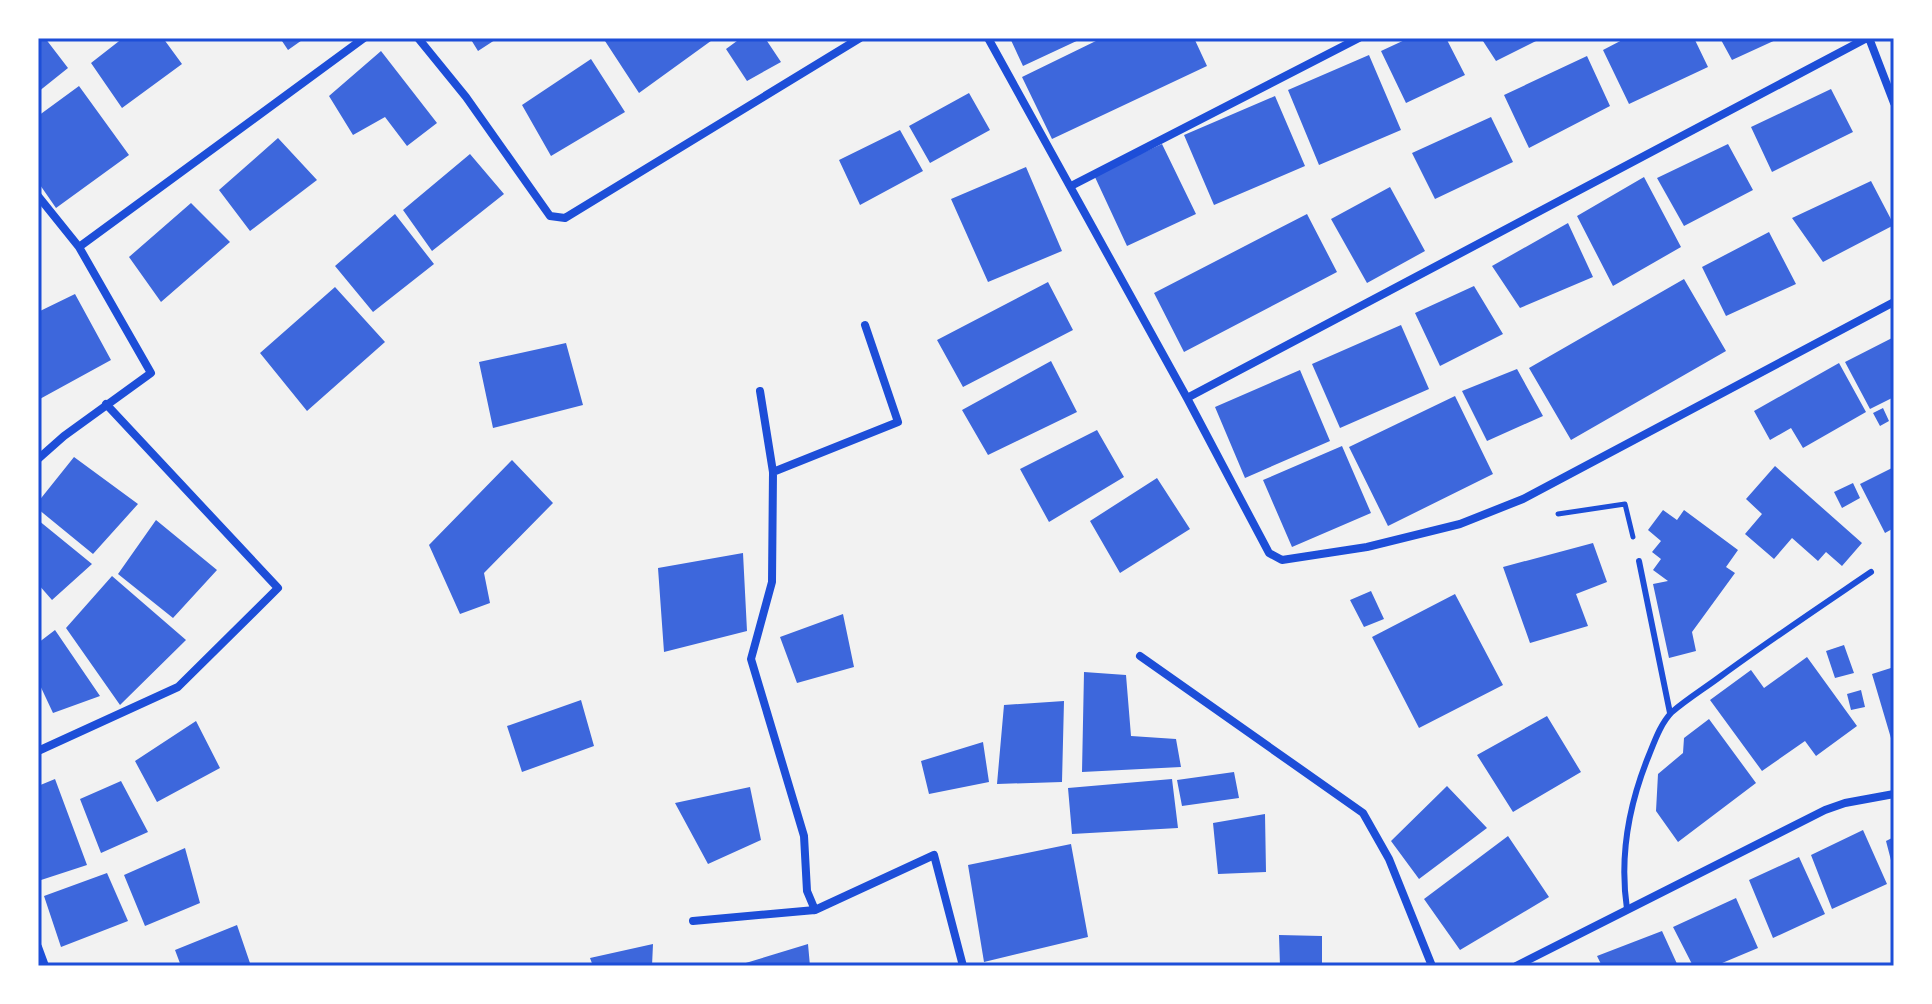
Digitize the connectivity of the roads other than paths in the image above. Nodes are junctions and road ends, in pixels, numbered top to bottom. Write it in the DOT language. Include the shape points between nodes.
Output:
graph roads {
  1 [pos="364,38"];
  2 [pos="418,38"];
  3 [pos="860,38"];
  4 [pos="988,38"];
  5 [pos="1359,38"];
  6 [pos="1868,38"];
  7 [pos="1894,103"];
  8 [pos="1071,186"];
  9 [pos="38,196"];
  10 [pos="79,247"];
  11 [pos="1894,302"];
  12 [pos="865,325"];
  13 [pos="760,391"];
  14 [pos="1187,398"];
  15 [pos="106,404"];
  16 [pos="38,459"];
  17 [pos="773,472"];
  18 [pos="1639,561"];
  19 [pos="1871,572"];
  20 [pos="1140,656"];
  21 [pos="1670,713"];
  22 [pos="38,751"];
  23 [pos="1894,794"];
  24 [pos="1627,909"];
  25 [pos="815,910"];
  26 [pos="693,921"];
  27 [pos="38,947"];
  28 [pos="45,966"];
  29 [pos="963,966"];
  30 [pos="1432,966"];
  31 [pos="1516,966"];
  1 -- 10 [label="street"];
  2 -- 3 [label="street" via="550,216 565,218"];
  4 -- 8 [label="street"];
  5 -- 8 [label="street"];
  6 -- 7 [label="street"];
  6 -- 14 [label="street"];
  8 -- 14 [label="street"];
  9 -- 10 [label="street"];
  10 -- 15 [label="street" via="151,373"];
  11 -- 14 [label="street" via="1523,499 1460,524 1367,547 1282,560 1269,553"];
  12 -- 17 [label="street" via="898,422"];
  13 -- 17 [label="street"];
  15 -- 16 [label="street"];
  15 -- 22 [label="street" via="278,588 178,687"];
  17 -- 25 [label="street" via="772,582 751,659 804,836 807,891"];
  18 -- 21 [label="lane"];
  19 -- 21 [label="lane"];
  20 -- 30 [label="street" via="1363,813 1389,859"];
  21 -- 24 [label="lane" via="1639,780 1629,819 1624,853"];
  23 -- 24 [label="street" via="1825,810"];
  24 -- 31 [label="street"];
  25 -- 26 [label="street"];
  25 -- 29 [label="street" via="934,855"];
  27 -- 28 [label="street"];
}
